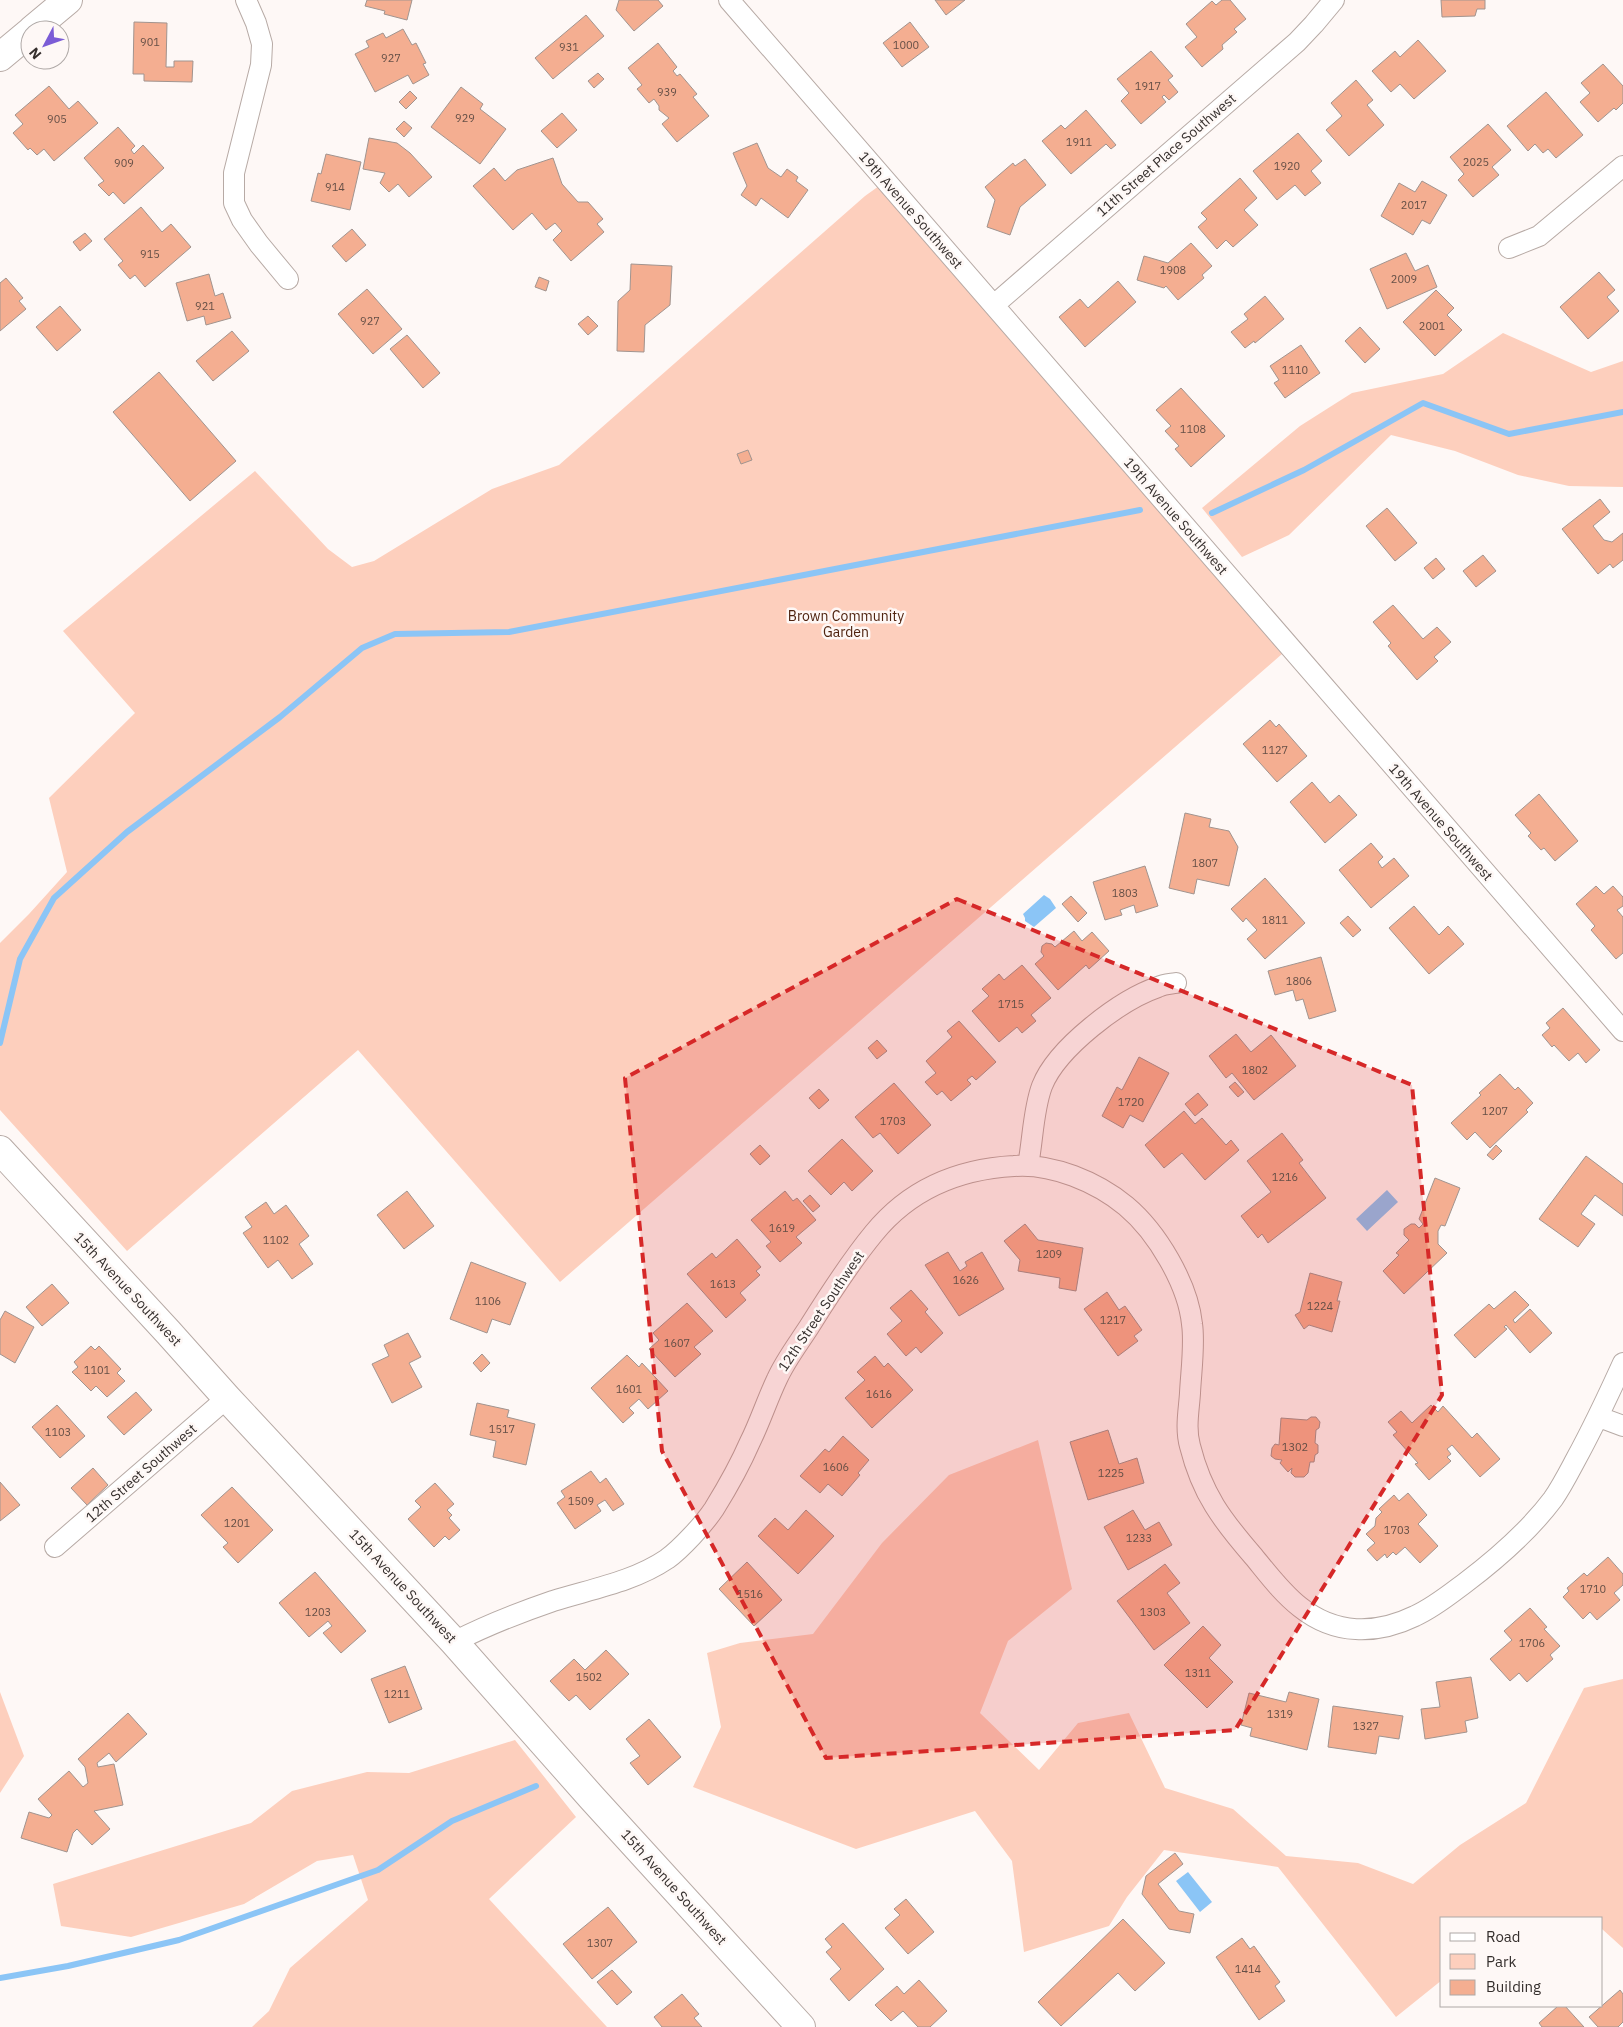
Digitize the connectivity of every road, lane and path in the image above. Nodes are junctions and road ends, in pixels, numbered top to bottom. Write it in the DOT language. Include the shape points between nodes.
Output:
graph roads {
  1 [pos="68,0"];
  2 [pos="246,0"];
  3 [pos="729,0"];
  4 [pos="1334,0"];
  5 [pos="44,20"];
  6 [pos="20,40"];
  7 [pos="0,57"];
  8 [pos="1623,166"];
  9 [pos="1509,248"];
  10 [pos="288,279"];
  11 [pos="994,305"];
  12 [pos="1176,983"];
  13 [pos="1623,1032"];
  14 [pos="0,1150"];
  15 [pos="1028,1165"];
  16 [pos="1623,1363"];
  17 [pos="227,1398"];
  18 [pos="1599,1417"];
  19 [pos="1623,1426"];
  20 [pos="55,1547"];
  21 [pos="454,1642"];
  22 [pos="801,2027"];
  1 -- 5 [label="street"];
  2 -- 10 [label="street" via="262,44 261,65 234,173 234,203 259,244"];
  3 -- 11 [label="street, 19th Avenue Southwest"];
  4 -- 11 [label="street, 11th Street Place Southwest" via="1297,42"];
  6 -- 7 [label="street"];
  8 -- 9 [label="street" via="1539,236"];
  11 -- 13 [label="street, 19th Avenue Southwest"];
  12 -- 15 [label="street" via="1159,986 1129,1001 1064,1052 1042,1086"];
  14 -- 17 [label="street, 15th Avenue Southwest"];
  15 -- 18 [label="street, 12th Street Southwest" via="1066,1174 1112,1195 1138,1218 1163,1250 1187,1299 1193,1325 1188,1440 1208,1498 1225,1524 1288,1596 1311,1615 1339,1626 1377,1630 1429,1610 1494,1562 1520,1537 1554,1498"];
  15 -- 21 [label="street, 12th Street Southwest" via="991,1167 930,1186 896,1210 874,1232 778,1375 751,1442 714,1510 669,1558 632,1578 492,1622"];
  16 -- 18 [label="street, 12th Street Southwest"];
  17 -- 20 [label="street, 12th Street Southwest"];
  17 -- 21 [label="street, 15th Avenue Southwest"];
  18 -- 19 [label="street"];
  21 -- 22 [label="street, 15th Avenue Southwest"];
}
